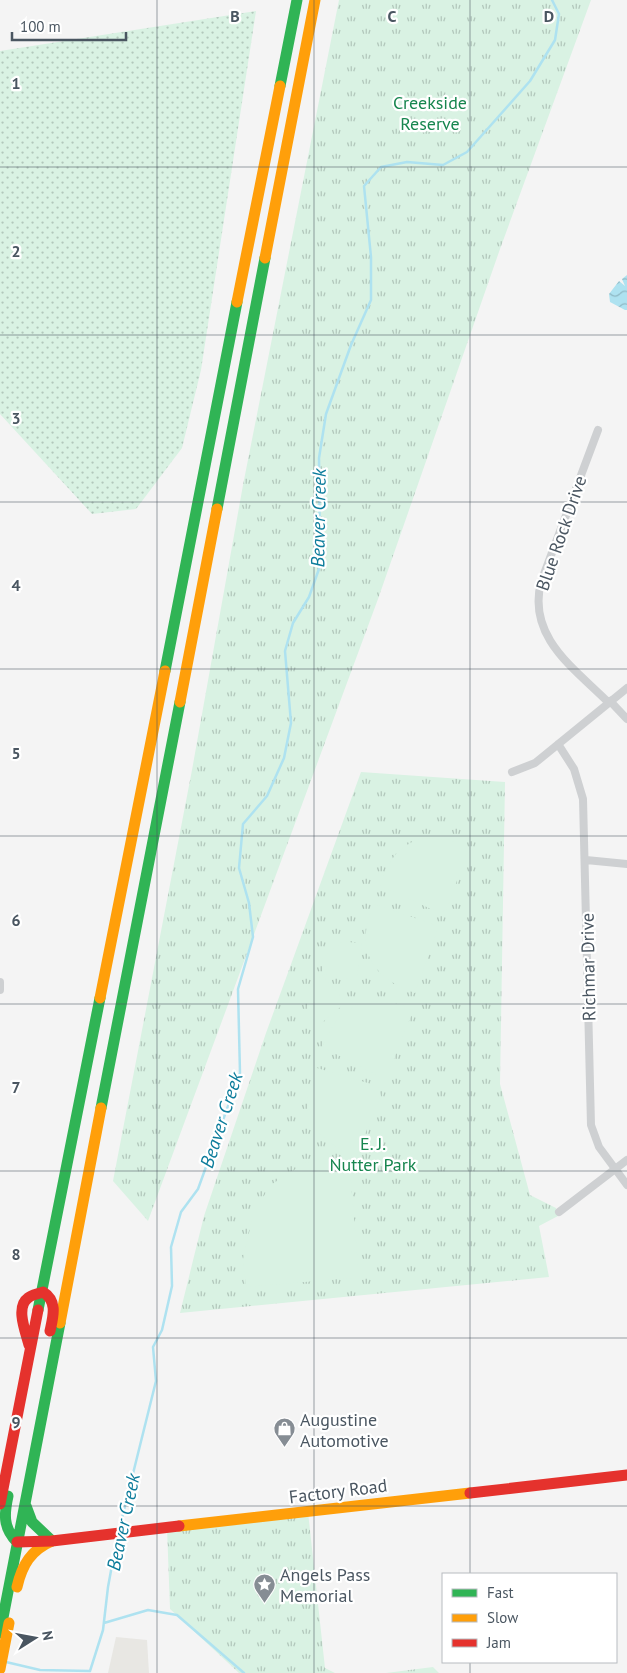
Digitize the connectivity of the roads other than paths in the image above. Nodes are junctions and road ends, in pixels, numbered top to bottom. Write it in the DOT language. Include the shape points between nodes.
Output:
graph roads {
  1 [pos="297,0"];
  2 [pos="315,0"];
  3 [pos="598,430"];
  4 [pos="627,688"];
  5 [pos="610,702"];
  6 [pos="627,719"];
  7 [pos="558,744"];
  8 [pos="512,772"];
  9 [pos="586,860"];
  10 [pos="627,864"];
  11 [pos="0,982"];
  12 [pos="0,990"];
  13 [pos="627,1160"];
  14 [pos="615,1170"];
  15 [pos="627,1186"];
  16 [pos="559,1212"];
  17 [pos="43,1292"];
  18 [pos="39,1308"];
  19 [pos="28,1359"];
  20 [pos="18,1410"];
  21 [pos="0,1464"];
  22 [pos="627,1475"];
  23 [pos="26,1499"];
  24 [pos="0,1504"];
  25 [pos="52,1541"];
  26 [pos="17,1542"];
  27 [pos="0,1570"];
  28 [pos="0,1601"];
  29 [pos="3,1632"];
  30 [pos="0,1669"];
  1 -- 17 [label="main road"];
  2 -- 23 [label="main road"];
  3 -- 5 [label="street, Blue Rock Drive" via="541,582 538,606 541,623 554,648"];
  4 -- 5 [label="street"];
  5 -- 6 [label="street, Blue Rock Drive"];
  5 -- 7 [label="street"];
  7 -- 8 [label="street" via="535,762"];
  7 -- 9 [label="street, Richmar Drive" via="582,789"];
  9 -- 10 [label="street"];
  9 -- 14 [label="street, Richmar Drive" via="590,1120 596,1142"];
  11 -- 12 [label="street"];
  13 -- 14 [label="street"];
  14 -- 15 [label="street, Richmar Drive"];
  14 -- 16 [label="street"];
  17 -- 18 [label="main road"];
  17 -- 19 [label="main road" via="27,1298 23,1304 22,1315 29,1340"];
  17 -- 23 [label="main road" via="52,1298 53,1314 24,1466"];
  18 -- 19 [label="main road"];
  18 -- 26 [label="main road" via="40,1334 4,1514 7,1530"];
  19 -- 20 [label="main road"];
  20 -- 21 [label="main road" via="8,1422"];
  20 -- 24 [label="main road"];
  22 -- 25 [label="main road, Factory Road"];
  23 -- 25 [label="main road" via="31,1523"];
  23 -- 26 [label="main road"];
  25 -- 26 [label="main road, Factory Road"];
  25 -- 29 [label="main road" via="37,1548 23,1564"];
  26 -- 29 [label="main road"];
  27 -- 28 [label="main road"];
  29 -- 30 [label="main road"];
}
